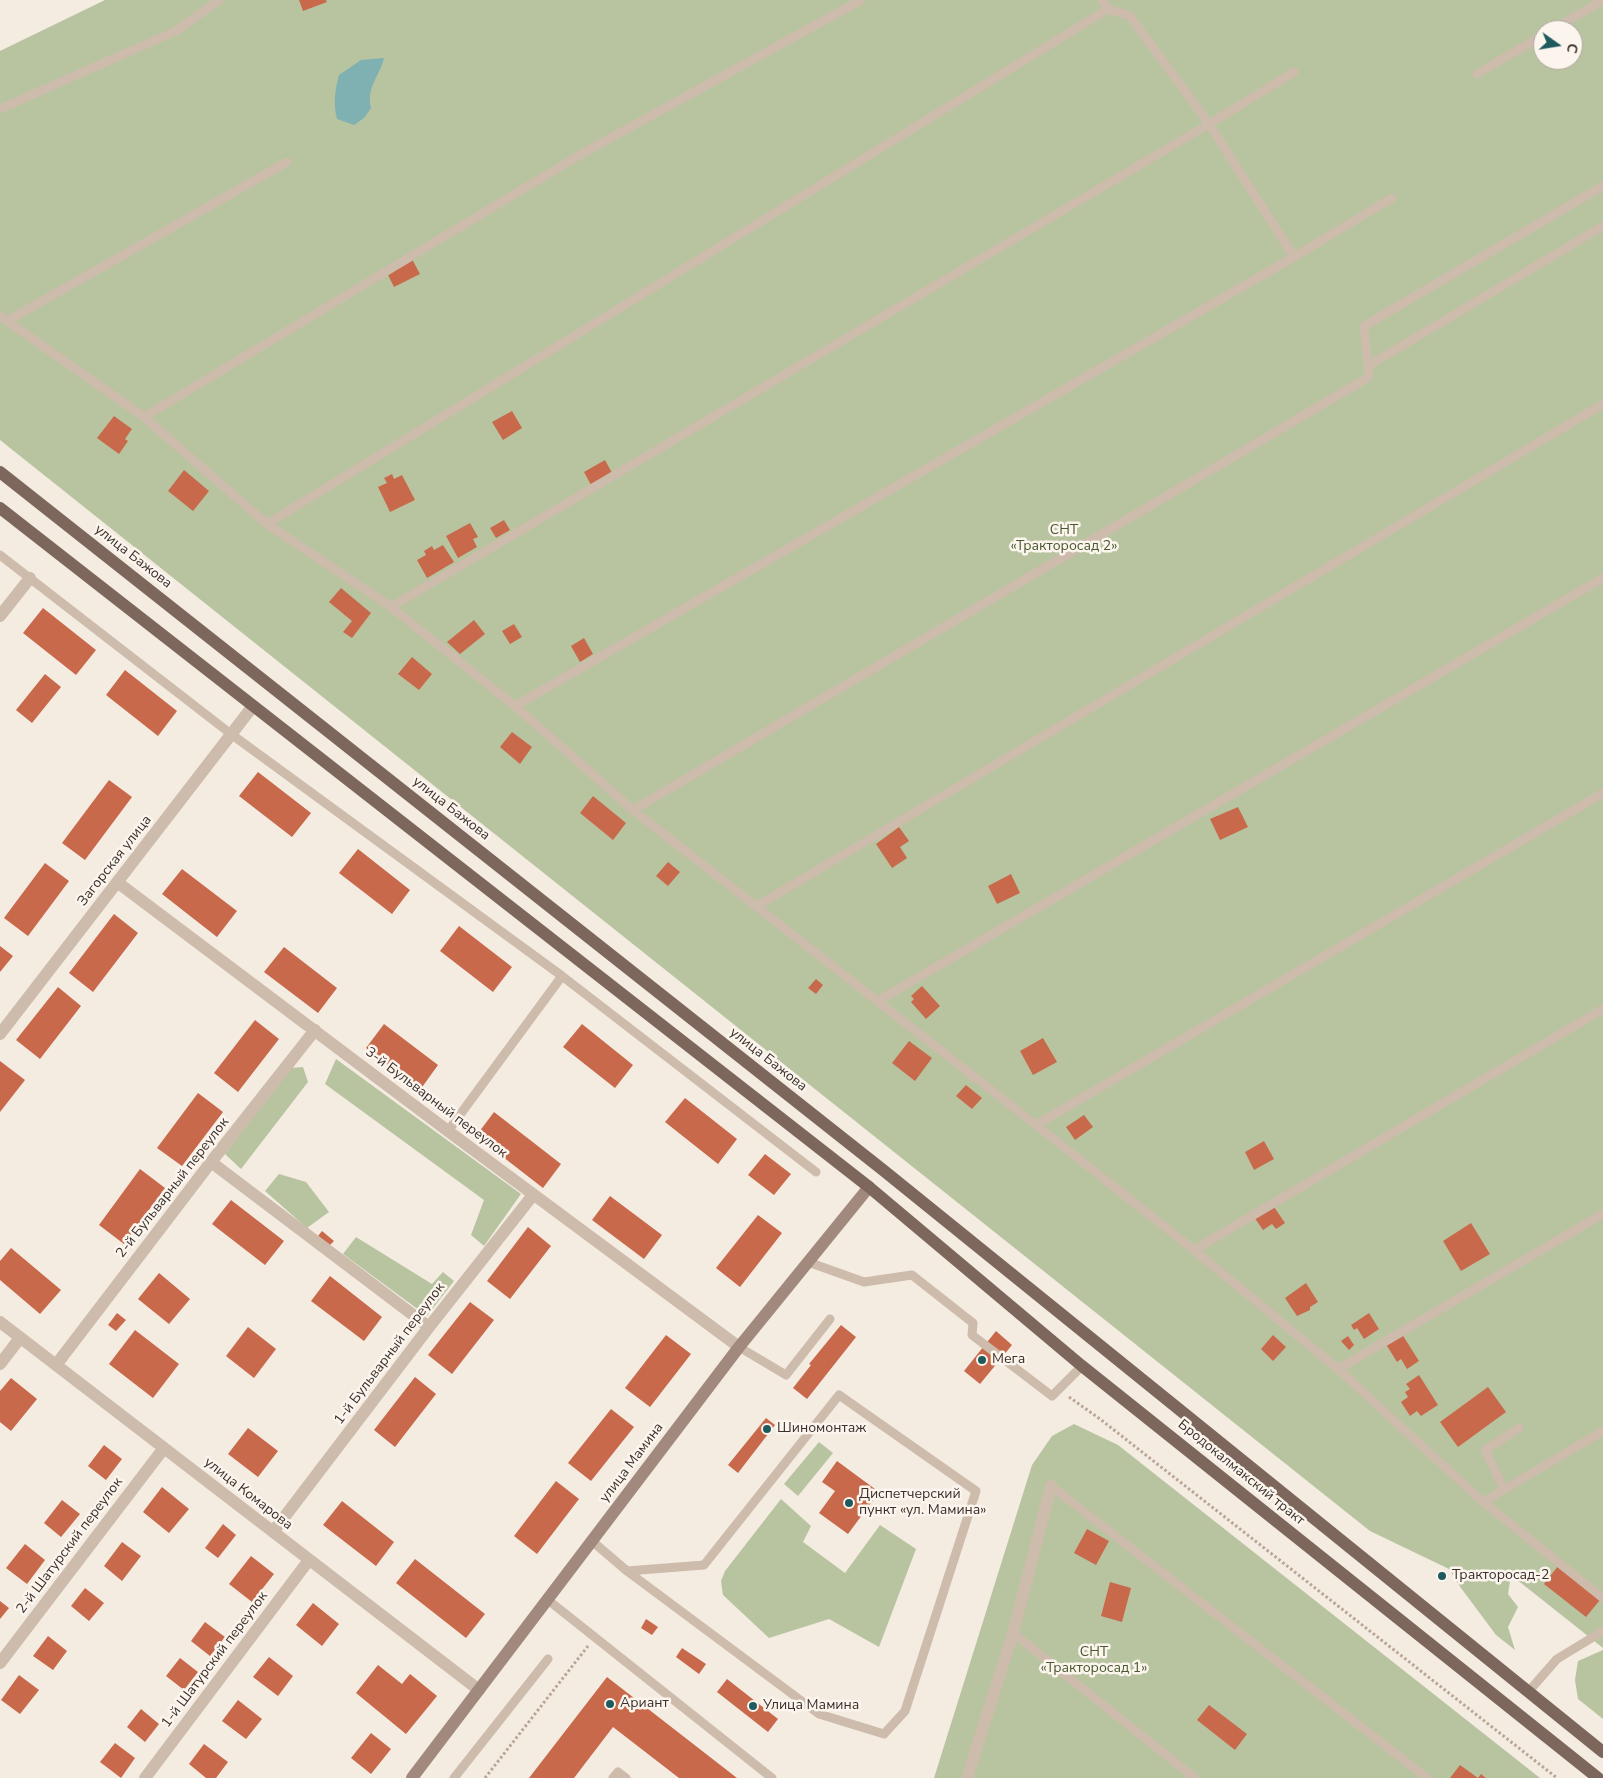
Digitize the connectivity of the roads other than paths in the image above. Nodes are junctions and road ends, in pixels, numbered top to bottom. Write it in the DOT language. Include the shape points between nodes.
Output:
graph roads {
  1 [pos="219,0"];
  2 [pos="861,0"];
  3 [pos="1102,0"];
  4 [pos="1603,0"];
  5 [pos="1108,9"];
  6 [pos="1569,20"];
  7 [pos="1533,42"];
  8 [pos="1294,72"];
  9 [pos="1476,74"];
  10 [pos="0,109"];
  11 [pos="1209,124"];
  12 [pos="287,162"];
  13 [pos="1603,186"];
  14 [pos="1392,198"];
  15 [pos="1603,226"];
  16 [pos="1294,257"];
  17 [pos="4,318"];
  18 [pos="1368,366"];
  19 [pos="1603,404"];
  20 [pos="144,417"];
  21 [pos="2,473"];
  22 [pos="0,508"];
  23 [pos="268,524"];
  24 [pos="0,555"];
  25 [pos="30,578"];
  26 [pos="1603,578"];
  27 [pos="391,606"];
  28 [pos="0,616"];
  29 [pos="253,706"];
  30 [pos="515,706"];
  31 [pos="231,734"];
  32 [pos="1603,792"];
  33 [pos="633,810"];
  34 [pos="117,882"];
  35 [pos="757,906"];
  36 [pos="562,976"];
  37 [pos="878,1001"];
  38 [pos="1603,1009"];
  39 [pos="315,1030"];
  40 [pos="0,1034"];
  41 [pos="1036,1125"];
  42 [pos="448,1132"];
  43 [pos="211,1162"];
  44 [pos="883,1170"];
  45 [pos="816,1172"];
  46 [pos="869,1187"];
  47 [pos="533,1195"];
  48 [pos="1603,1214"];
  49 [pos="1194,1250"];
  50 [pos="808,1262"];
  51 [pos="830,1319"];
  52 [pos="0,1322"];
  53 [pos="429,1327"];
  54 [pos="20,1338"];
  55 [pos="739,1347"];
  56 [pos="0,1364"];
  57 [pos="56,1365"];
  58 [pos="1082,1366"];
  59 [pos="1338,1369"];
  60 [pos="1519,1428"];
  61 [pos="1603,1431"];
  62 [pos="164,1448"];
  63 [pos="1051,1486"];
  64 [pos="1504,1489"];
  65 [pos="1483,1502"];
  66 [pos="273,1532"];
  67 [pos="592,1541"];
  68 [pos="309,1560"];
  69 [pos="627,1571"];
  70 [pos="1603,1598"];
  71 [pos="548,1600"];
  72 [pos="1603,1631"];
  73 [pos="1013,1633"];
  74 [pos="548,1659"];
  75 [pos="0,1663"];
  76 [pos="479,1690"];
  77 [pos="1529,1691"];
  78 [pos="1603,1752"];
  79 [pos="969,1777"];
  80 [pos="145,1778"];
  81 [pos="412,1778"];
  82 [pos="454,1778"];
  83 [pos="613,1778"];
  84 [pos="626,1778"];
  85 [pos="772,1778"];
  86 [pos="1195,1778"];
  87 [pos="1427,1778"];
  88 [pos="1598,1778"];
  1 -- 10 [label="lane" via="176,31"];
  2 -- 20 [label="lane" via="578,156"];
  3 -- 5 [label="lane"];
  4 -- 6 [label="lane"];
  5 -- 11 [label="lane" via="1130,16"];
  5 -- 23 [label="lane"];
  7 -- 9 [label="lane"];
  8 -- 11 [label="lane"];
  11 -- 16 [label="lane"];
  11 -- 27 [label="lane"];
  12 -- 17 [label="lane"];
  13 -- 18 [label="lane" via="1364,326"];
  14 -- 16 [label="lane"];
  15 -- 18 [label="lane"];
  16 -- 30 [label="lane"];
  17 -- 20 [label="lane"];
  18 -- 33 [label="lane" via="1369,377"];
  19 -- 35 [label="lane"];
  20 -- 23 [label="lane"];
  21 -- 44 [label="main road, улица Бажова"];
  22 -- 29 [label="main road"];
  23 -- 27 [label="lane"];
  24 -- 25 [label="lane"];
  25 -- 28 [label="street"];
  25 -- 31 [label="lane"];
  26 -- 37 [label="lane"];
  27 -- 30 [label="lane"];
  29 -- 31 [label="street, Загорская улица"];
  29 -- 46 [label="main road"];
  30 -- 33 [label="lane"];
  31 -- 34 [label="street, Загорская улица"];
  31 -- 36 [label="lane"];
  32 -- 41 [label="lane"];
  33 -- 35 [label="lane"];
  34 -- 39 [label="street, 3-й Бульварный переулок"];
  34 -- 40 [label="street, Загорская улица"];
  35 -- 37 [label="lane"];
  36 -- 42 [label="lane"];
  36 -- 45 [label="lane"];
  37 -- 41 [label="lane"];
  38 -- 49 [label="lane"];
  39 -- 42 [label="street, 3-й Бульварный переулок"];
  39 -- 43 [label="street, 2-й Бульварный переулок"];
  41 -- 49 [label="lane"];
  42 -- 47 [label="street, 3-й Бульварный переулок"];
  43 -- 53 [label="street"];
  43 -- 57 [label="street, 2-й Бульварный переулок"];
  44 -- 46 [label="main road, улица Мамина"];
  44 -- 77 [label="main road, Бродокалмакский тракт"];
  46 -- 50 [label="main road, улица Мамина"];
  46 -- 58 [label="main road, Бродокалмакский тракт"];
  47 -- 53 [label="street, 1-й Бульварный переулок"];
  47 -- 55 [label="street, 3-й Бульварный переулок"];
  48 -- 59 [label="lane"];
  49 -- 59 [label="lane"];
  50 -- 55 [label="main road, улица Мамина"];
  50 -- 58 [label="lane" via="864,1282 912,1275 973,1323 972,1335 1052,1396"];
  51 -- 55 [label="lane" via="786,1375"];
  52 -- 54 [label="street, улица Комарова"];
  53 -- 66 [label="street, 1-й Бульварный переулок"];
  54 -- 56 [label="street"];
  54 -- 57 [label="street, улица Комарова"];
  55 -- 67 [label="main road, улица Мамина"];
  57 -- 62 [label="street, улица Комарова"];
  58 -- 88 [label="main road, Бродокалмакский тракт"];
  59 -- 65 [label="lane"];
  60 -- 64 [label="lane" via="1485,1450"];
  61 -- 64 [label="lane"];
  62 -- 66 [label="street, улица Комарова"];
  62 -- 75 [label="street, 2-й Шатурский переулок"];
  63 -- 73 [label="street"];
  63 -- 87 [label="lane"];
  64 -- 65 [label="lane"];
  65 -- 70 [label="lane"];
  66 -- 68 [label="street, улица Комарова"];
  67 -- 69 [label="lane"];
  67 -- 71 [label="main road, улица Мамина"];
  68 -- 76 [label="street, улица Комарова"];
  68 -- 80 [label="street, 1-й Шатурский переулок"];
  69 -- 69 [label="lane" via="819,1714 884,1734 905,1711 976,1491 839,1394 704,1565"];
  71 -- 76 [label="main road, улица Мамина"];
  71 -- 85 [label="lane"];
  72 -- 77 [label="lane" via="1557,1659"];
  73 -- 79 [label="street"];
  73 -- 86 [label="lane"];
  74 -- 82 [label="lane"];
  76 -- 81 [label="main road, улица Мамина"];
  77 -- 78 [label="main road, Бродокалмакский тракт"];
  83 -- 84 [label="lane" via="618,1772"];
}
